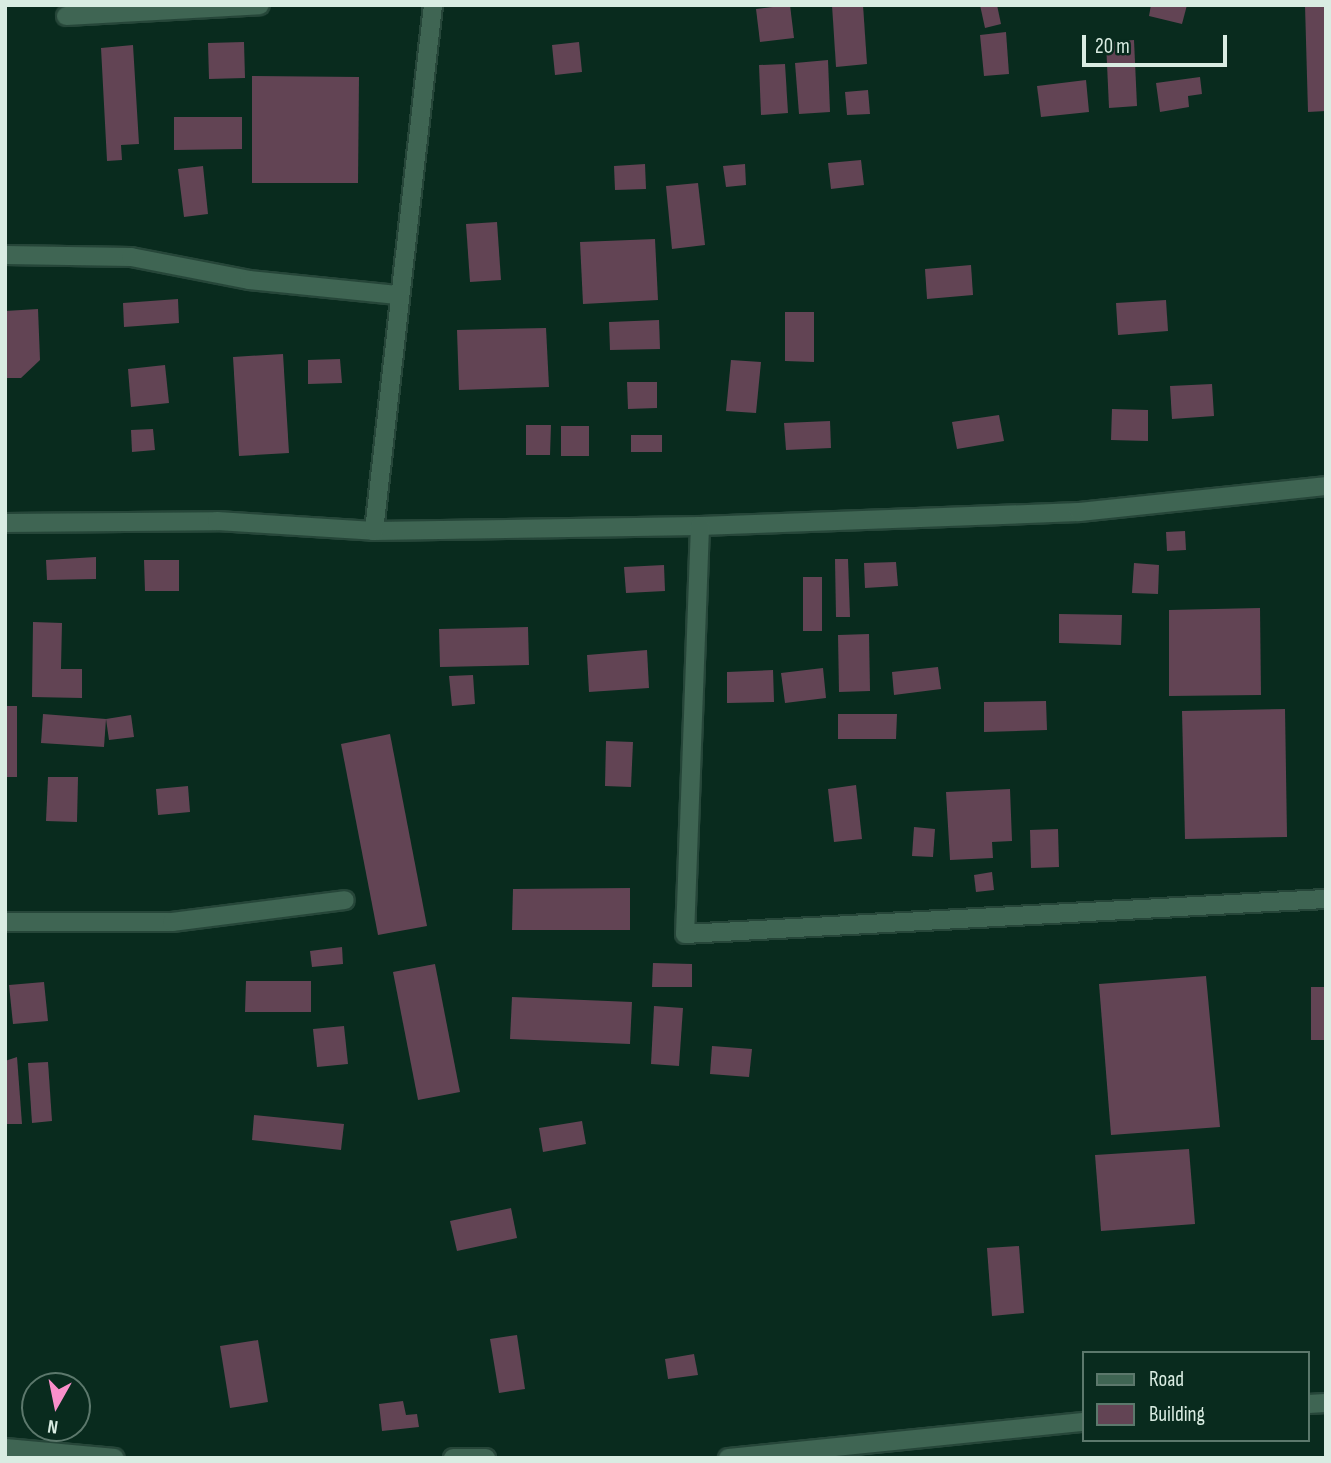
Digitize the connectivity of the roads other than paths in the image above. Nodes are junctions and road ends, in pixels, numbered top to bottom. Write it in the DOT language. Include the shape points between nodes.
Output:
graph roads {
  1 [pos="260,5"];
  2 [pos="433,5"];
  3 [pos="66,16"];
  4 [pos="5,255"];
  5 [pos="397,295"];
  6 [pos="1326,485"];
  7 [pos="5,523"];
  8 [pos="700,526"];
  9 [pos="374,531"];
  10 [pos="1326,899"];
  11 [pos="345,900"];
  12 [pos="5,922"];
  13 [pos="1082,1422"];
  14 [pos="5,1448"];
  15 [pos="469,1457"];
  16 [pos="115,1458"];
  17 [pos="453,1458"];
  18 [pos="485,1458"];
  19 [pos="728,1458"];
  1 -- 3 [label="street"];
  2 -- 5 [label="street"];
  4 -- 5 [label="street" via="131,257 249,280"];
  5 -- 9 [label="street"];
  6 -- 8 [label="street" via="1079,512"];
  7 -- 9 [label="street" via="217,521"];
  8 -- 9 [label="street"];
  8 -- 10 [label="street" via="685,934"];
  11 -- 12 [label="street" via="172,922"];
  13 -- 19 [label="street"];
  14 -- 16 [label="street"];
  15 -- 17 [label="street"];
  15 -- 18 [label="street"];
}
